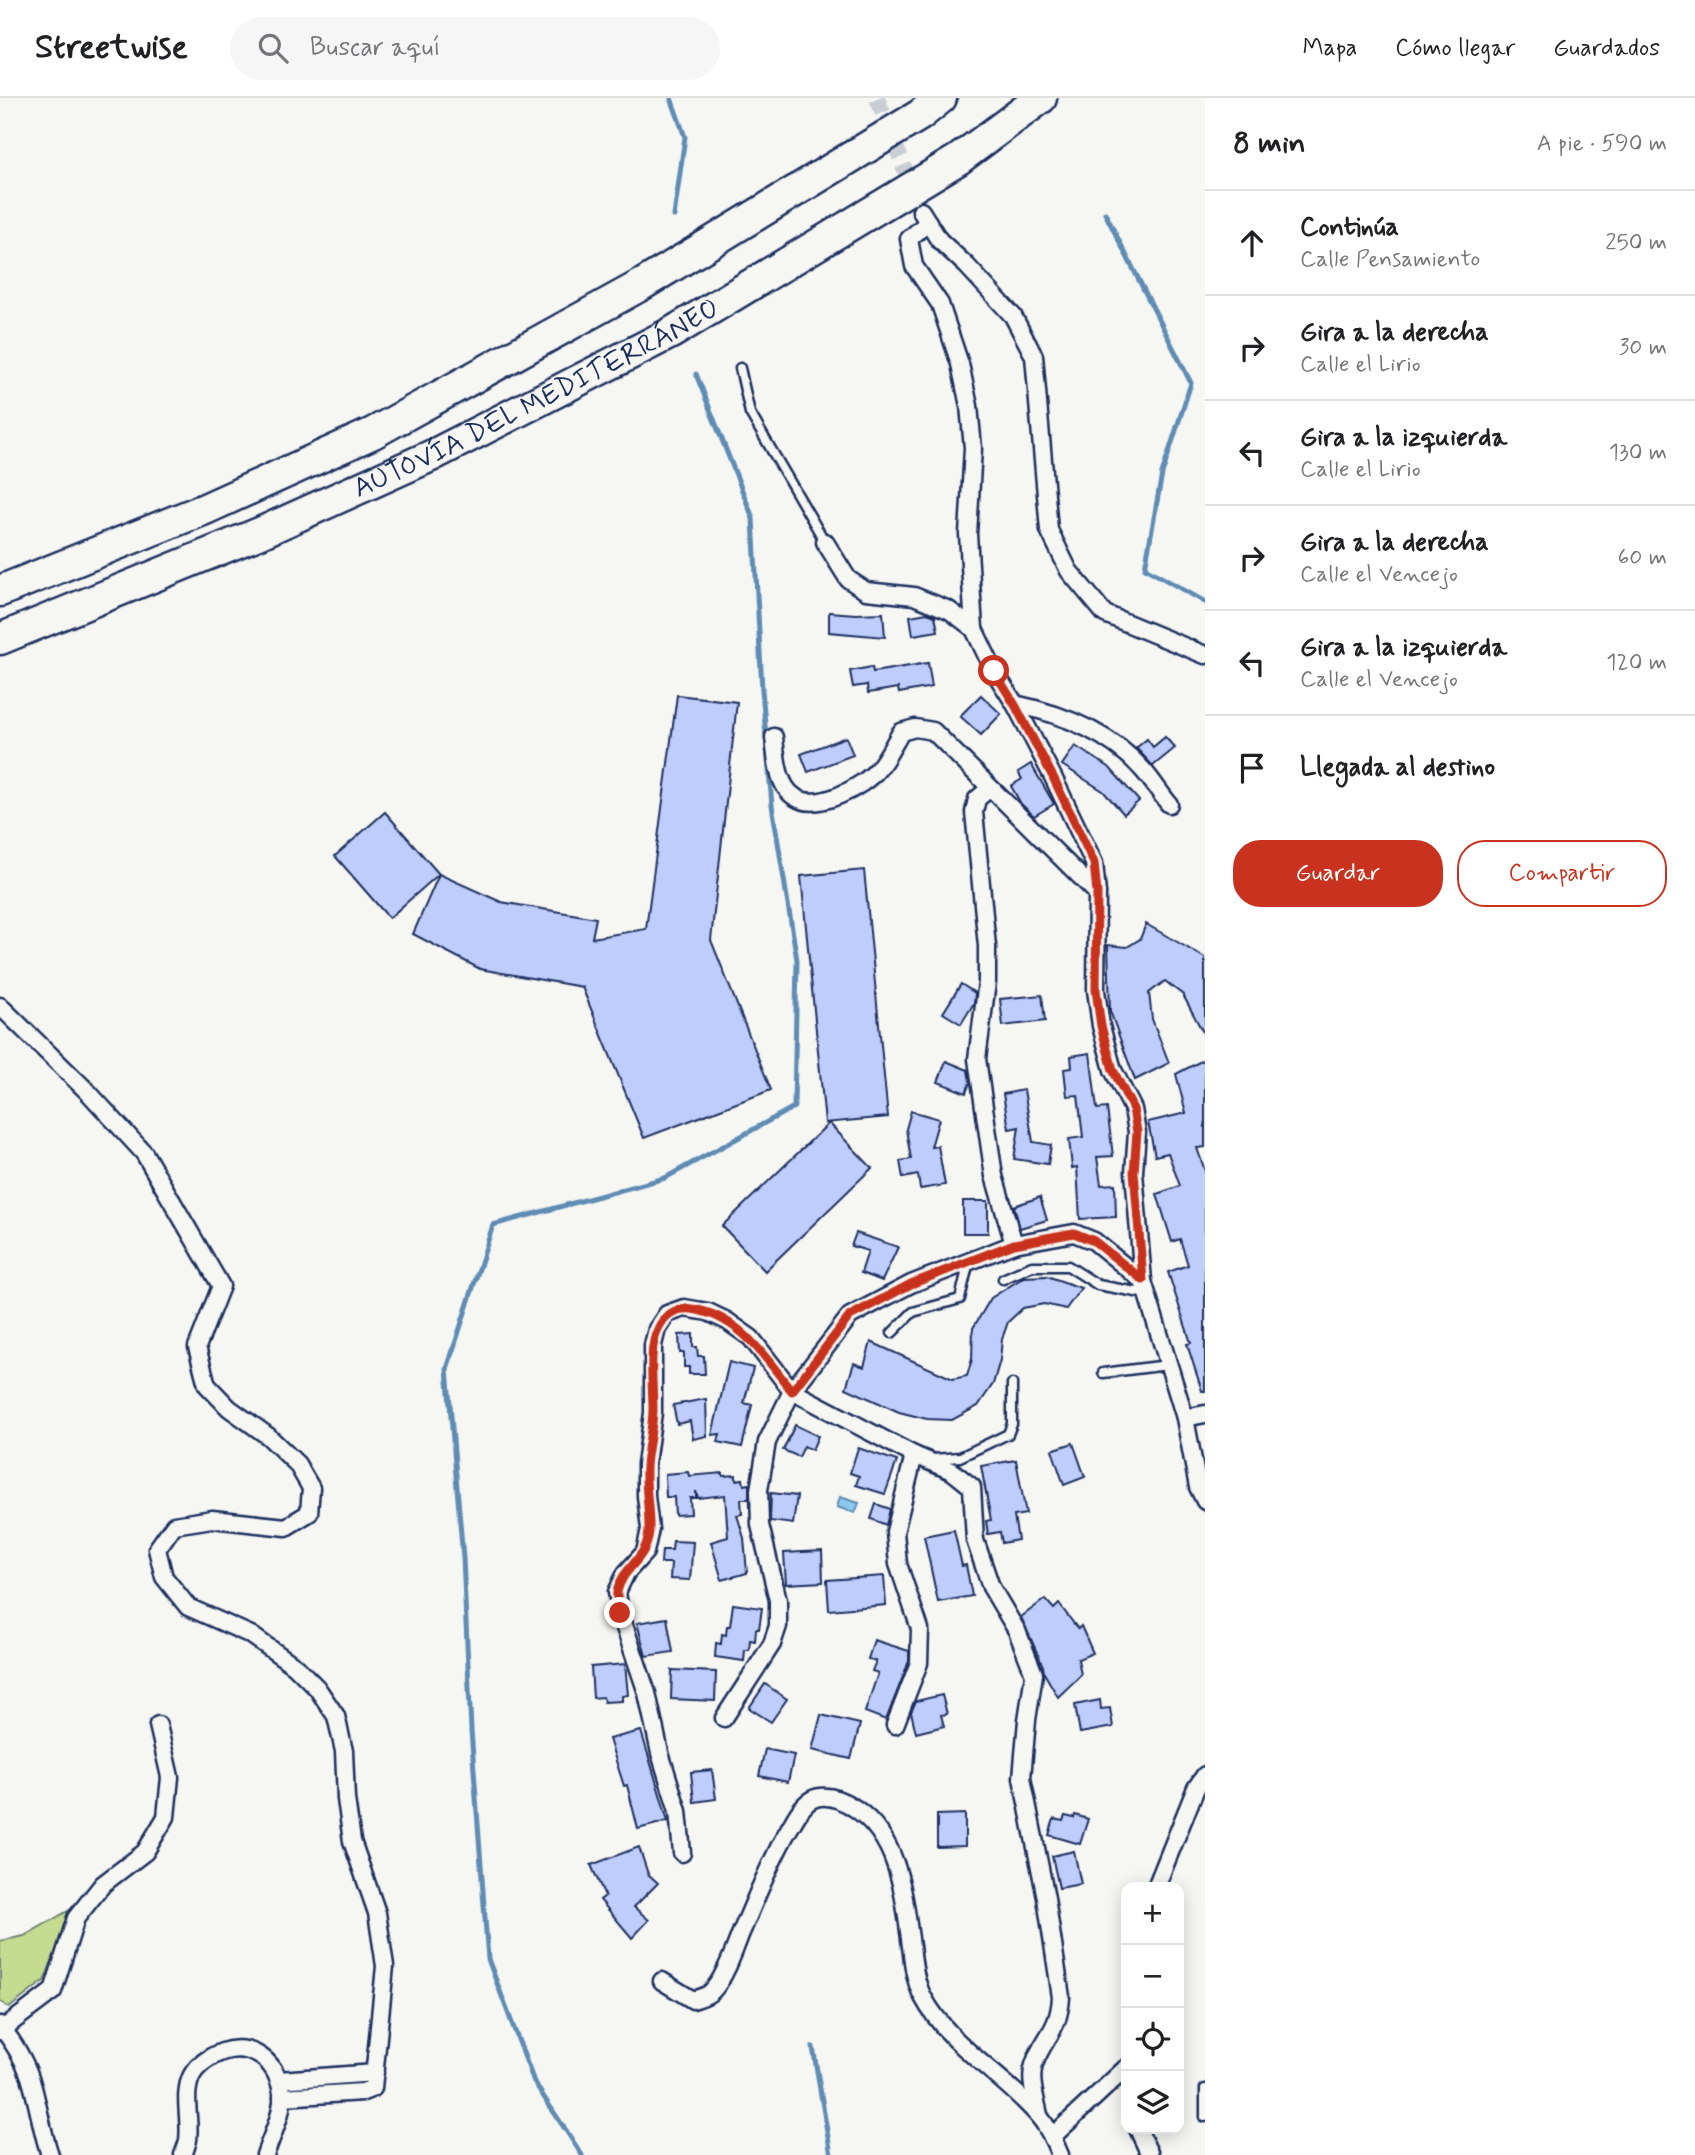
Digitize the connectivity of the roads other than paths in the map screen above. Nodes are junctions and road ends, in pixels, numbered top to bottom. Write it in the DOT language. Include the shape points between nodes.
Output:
graph roads {
  1 [pos="941,98"];
  2 [pos="1041,98"];
  3 [pos="740,368"];
  4 [pos="825,541"];
  5 [pos="0,592"];
  6 [pos="974,629"];
  7 [pos="0,639"];
  8 [pos="1205,655"];
  9 [pos="1015,705"];
  10 [pos="774,737"];
  11 [pos="990,788"];
  12 [pos="1169,804"];
  13 [pos="1097,893"];
  14 [pos="0,1006"];
  15 [pos="1014,1244"];
  16 [pos="969,1261"];
  17 [pos="1003,1279"];
  18 [pos="1145,1287"];
  19 [pos="892,1333"];
  20 [pos="1168,1365"];
  21 [pos="1103,1373"];
  22 [pos="1012,1384"];
  23 [pos="792,1391"];
  24 [pos="1205,1414"];
  25 [pos="1185,1418"];
  26 [pos="920,1457"];
  27 [pos="1205,1501"];
  28 [pos="724,1718"];
  29 [pos="158,1725"];
  30 [pos="895,1726"];
  31 [pos="1205,1775"];
  32 [pos="682,1853"];
  33 [pos="1158,1882"];
  34 [pos="662,1981"];
  35 [pos="1,2028"];
  36 [pos="1123,2071"];
  37 [pos="279,2080"];
  38 [pos="374,2080"];
  39 [pos="1205,2089"];
  40 [pos="282,2097"];
  41 [pos="1039,2115"];
  42 [pos="1205,2117"];
  43 [pos="1140,2134"];
  44 [pos="1052,2137"];
  45 [pos="50,2155"];
  46 [pos="183,2155"];
  47 [pos="265,2155"];
  48 [pos="1060,2155"];
  49 [pos="1150,2155"];
  1 -- 5 [label="highway, AUTOVÍA DEL MEDITERRÁNEO" via="643,284 373,433 205,509"];
  2 -- 7 [label="highway, AUTOVÍA DEL MEDITERRÁNEO" via="959,159 671,333 433,455 260,533"];
  3 -- 4 [label="lane" via="750,413"];
  4 -- 6 [label="street" via="848,579 866,591 914,596 949,610"];
  6 -- 8 [label="street" via="968,534 973,448 969,406 940,304 914,266 909,239 924,216 939,240 1013,316 1034,356 1049,530 1069,571 1105,614"];
  6 -- 9 [label="street"];
  9 -- 12 [label="street" via="1045,710 1100,735 1142,768"];
  9 -- 13 [label="street" via="1094,863"];
  10 -- 11 [label="street" via="783,783 794,797 811,802 856,788 877,770 901,732 915,728 933,731"];
  11 -- 13 [label="street"];
  11 -- 15 [label="street" via="978,799 974,812 987,947 978,1059 994,1176"];
  13 -- 18 [label="street" via="1096,990 1113,1070 1133,1109 1137,1132 1134,1172"];
  14 -- 38 [label="street" via="144,1153 221,1286 197,1347 207,1385 297,1464 311,1488 309,1513 286,1527 212,1519 174,1525 157,1549 164,1577 188,1607 251,1635 295,1666 336,1716 352,1841 377,1913 385,1966"];
  15 -- 16 [label="street"];
  15 -- 18 [label="street" via="1074,1233 1094,1241"];
  16 -- 19 [label="lane" via="960,1299 913,1312"];
  16 -- 23 [label="street" via="850,1316"];
  17 -- 18 [label="lane" via="1032,1266 1068,1266 1098,1286"];
  18 -- 20 [label="street"];
  20 -- 21 [label="lane"];
  20 -- 25 [label="street"];
  22 -- 26 [label="lane" via="1008,1434 960,1457"];
  23 -- 26 [label="street"];
  23 -- 28 [label="street" via="767,1441 759,1490 760,1525 778,1600 778,1626 772,1644"];
  23 -- 32 [label="street" via="751,1338 708,1311 684,1308 667,1314 657,1329 646,1464 650,1529 645,1552 626,1573 617,1592 678,1811"];
  24 -- 25 [label="street"];
  25 -- 27 [label="street" via="1198,1487"];
  26 -- 30 [label="street" via="895,1532 898,1564 920,1629 919,1663"];
  26 -- 41 [label="street" via="952,1471 972,1487 975,1540 991,1587 1017,1631 1034,1674 1022,1778 1061,1997 1055,2027 1032,2073"];
  29 -- 35 [label="street" via="170,1777 166,1817 145,1852 103,1884 76,1918 53,1991"];
  31 -- 33 [label="street"];
  34 -- 41 [label="street" via="693,2000 711,1993 774,1855 800,1811 812,1799 844,1801 879,1830 893,1855 914,1971 932,2015"];
  35 -- 45 [label="street" via="32,2082"];
  36 -- 44 [label="street"];
  37 -- 38 [label="street"];
  37 -- 40 [label="street"];
  37 -- 46 [label="street" via="269,2062 245,2048 224,2050 201,2063 191,2077"];
  38 -- 40 [label="street" via="363,2092"];
  39 -- 42 [label="lane"];
  40 -- 47 [label="street"];
  41 -- 44 [label="street"];
  43 -- 49 [label="street"];
  44 -- 48 [label="street"];
}
